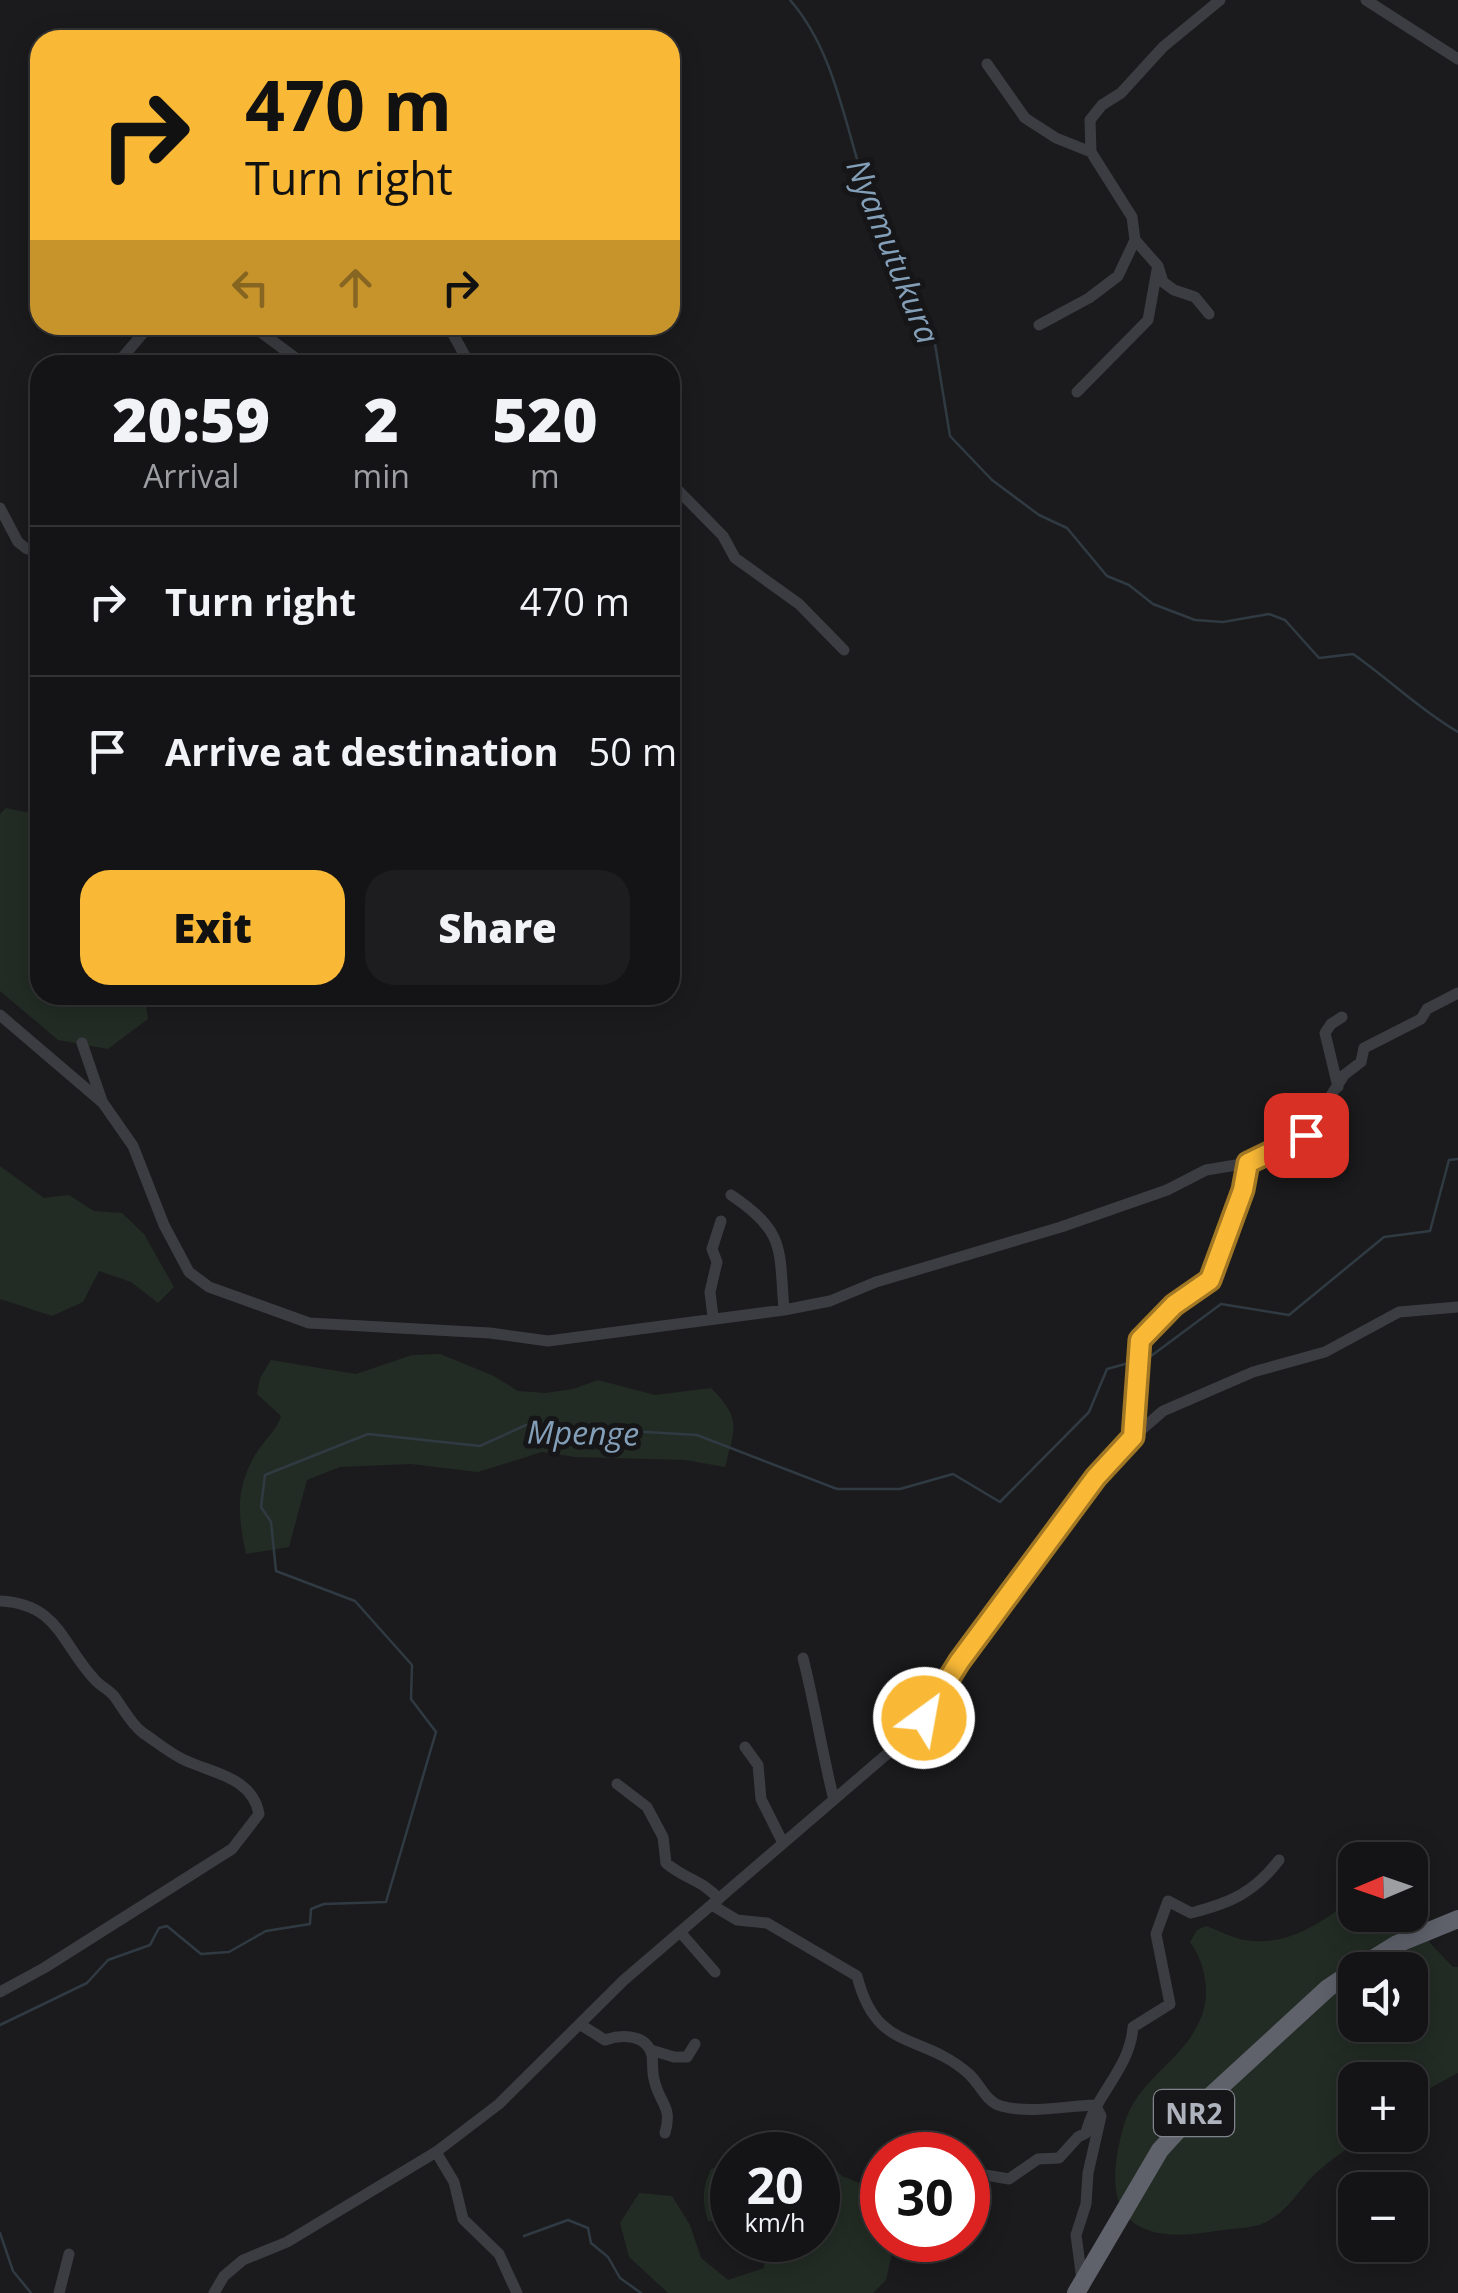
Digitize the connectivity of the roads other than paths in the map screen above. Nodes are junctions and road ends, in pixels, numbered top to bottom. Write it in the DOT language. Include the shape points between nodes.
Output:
graph roads {
  1 [pos="1220,0"];
  2 [pos="1366,0"];
  3 [pos="1458,59"];
  4 [pos="987,64"];
  5 [pos="1091,152"];
  6 [pos="1135,240"];
  7 [pos="1158,266"];
  8 [pos="1209,314"];
  9 [pos="1040,324"];
  10 [pos="142,335"];
  11 [pos="264,335"];
  12 [pos="124,355"];
  13 [pos="292,355"];
  14 [pos="1077,392"];
  15 [pos="680,492"];
  16 [pos="0,508"];
  17 [pos="27,549"];
  18 [pos="844,650"];
  19 [pos="1458,993"];
  20 [pos="0,1015"];
  21 [pos="1342,1016"];
  22 [pos="82,1043"];
  23 [pos="1338,1087"];
  24 [pos="103,1103"];
  25 [pos="1248,1163"];
  26 [pos="731,1195"];
  27 [pos="720,1221"];
  28 [pos="1458,1307"];
  29 [pos="784,1310"];
  30 [pos="713,1318"];
  31 [pos="1133,1437"];
  32 [pos="0,1601"];
  33 [pos="803,1658"];
  34 [pos="745,1747"];
  35 [pos="617,1784"];
  36 [pos="834,1800"];
  37 [pos="783,1843"];
  38 [pos="1279,1860"];
  39 [pos="715,1902"];
  40 [pos="1458,1919"];
  41 [pos="680,1933"];
  42 [pos="1384,1952"];
  43 [pos="715,1972"];
  44 [pos="1338,1981"];
  45 [pos="0,1992"];
  46 [pos="581,2025"];
  47 [pos="695,2044"];
  48 [pos="651,2050"];
  49 [pos="1094,2105"];
  50 [pos="665,2133"];
  51 [pos="436,2152"];
  52 [pos="990,2176"];
  53 [pos="69,2254"];
  54 [pos="1078,2290"];
  55 [pos="59,2293"];
  56 [pos="214,2293"];
  57 [pos="517,2293"];
  1 -- 5 [label="street" via="1102,105 1090,120"];
  2 -- 3 [label="street"];
  4 -- 5 [label="street" via="1025,118"];
  5 -- 6 [label="street" via="1132,217"];
  6 -- 7 [label="street"];
  6 -- 9 [label="street" via="1118,276"];
  7 -- 8 [label="street" via="1163,282 1195,296"];
  7 -- 14 [label="street" via="1148,320"];
  10 -- 12 [label="street"];
  11 -- 13 [label="street"];
  15 -- 18 [label="street" via="735,558 799,604"];
  16 -- 17 [label="street"];
  19 -- 23 [label="street" via="1364,1048 1361,1062"];
  20 -- 24 [label="street"];
  21 -- 23 [label="street" via="1325,1034"];
  22 -- 24 [label="street"];
  23 -- 25 [label="street" via="1306,1135"];
  24 -- 30 [label="street" via="133,1146 189,1272 209,1288 309,1323 548,1341"];
  25 -- 29 [label="street" via="1206,1170 1061,1227"];
  25 -- 31 [label="street" via="1210,1280 1140,1340"];
  26 -- 29 [label="street" via="775,1236"];
  27 -- 30 [label="street" via="712,1250"];
  28 -- 31 [label="street" via="1399,1312 1325,1352 1254,1372 1173,1407"];
  29 -- 30 [label="street"];
  31 -- 36 [label="street" via="1096,1477 924,1718"];
  32 -- 45 [label="street" via="42,1612 140,1731 185,1761 242,1785 259,1814 232,1849"];
  33 -- 36 [label="street"];
  34 -- 37 [label="street" via="758,1765 761,1799"];
  35 -- 39 [label="street" via="647,1807 663,1838 666,1863 681,1876 703,1881"];
  36 -- 37 [label="street"];
  37 -- 39 [label="street"];
  38 -- 49 [label="street" via="1261,1884 1227,1904 1190,1913 1168,1901 1156,1934 1170,2004 1133,2027 1124,2064"];
  39 -- 41 [label="street"];
  39 -- 49 [label="street" via="737,1920 767,1923 856,1976 864,2003 887,2033 968,2073 994,2104"];
  40 -- 42 [label="highway, NR2"];
  41 -- 43 [label="street"];
  41 -- 46 [label="street"];
  44 -- 54 [label="highway, NR2" via="1160,2150"];
  46 -- 48 [label="street" via="605,2040 618,2035"];
  46 -- 51 [label="street" via="499,2104"];
  47 -- 48 [label="street" via="687,2057"];
  48 -- 50 [label="street" via="654,2082 670,2117"];
  49 -- 52 [label="street" via="1086,2134 1059,2158 1038,2158 1010,2179"];
  49 -- 54 [label="street" via="1101,2116 1076,2234"];
  51 -- 56 [label="street" via="287,2242 243,2260"];
  51 -- 57 [label="street" via="454,2182 463,2219 499,2254"];
  53 -- 55 [label="street"];
}
